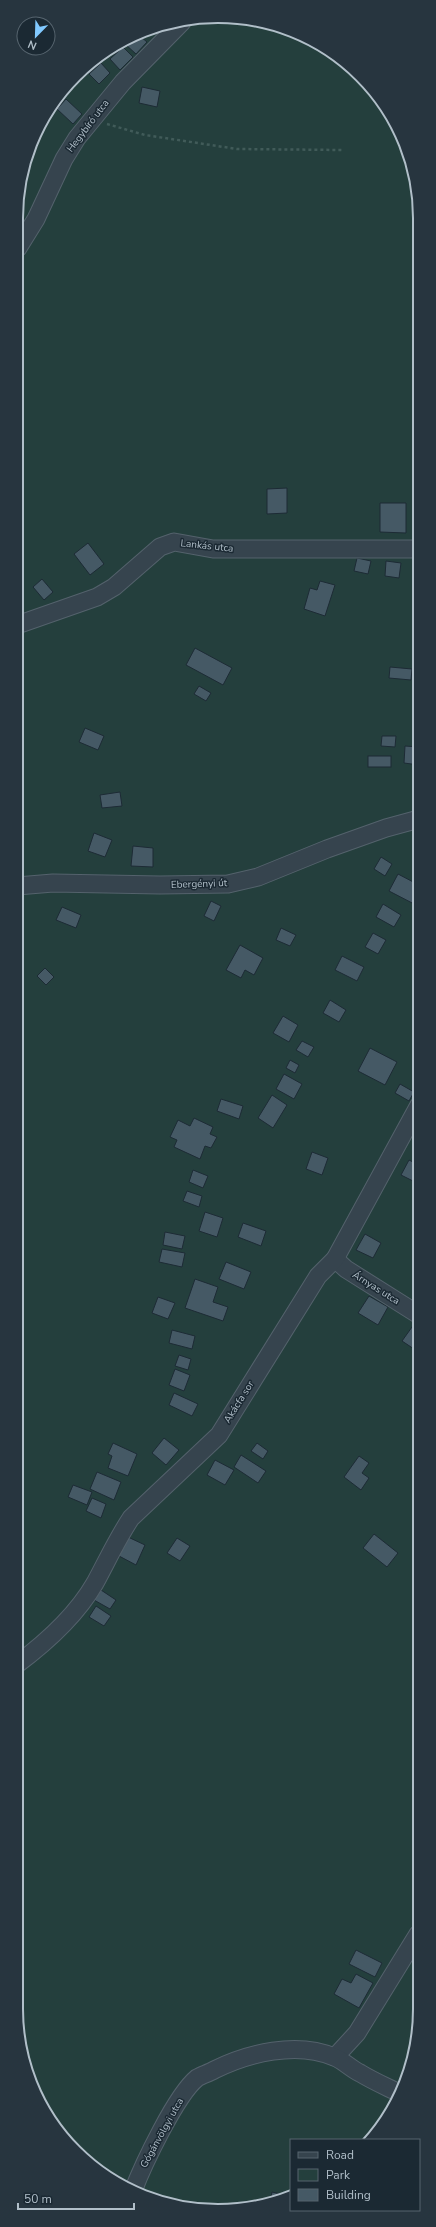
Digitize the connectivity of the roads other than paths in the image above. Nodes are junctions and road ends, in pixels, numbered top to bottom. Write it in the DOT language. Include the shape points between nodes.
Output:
graph roads {
  1 [pos="176,28"];
  2 [pos="23,240"];
  3 [pos="413,550"];
  4 [pos="23,623"];
  5 [pos="413,821"];
  6 [pos="23,886"];
  7 [pos="413,1116"];
  8 [pos="335,1259"];
  9 [pos="413,1311"];
  10 [pos="23,1659"];
  11 [pos="413,1942"];
  12 [pos="335,2057"];
  13 [pos="395,2091"];
  14 [pos="136,2186"];
  1 -- 2 [label="street, Hegybíró utca" via="123,82 94,117 64,159 36,220"];
  3 -- 4 [label="street, Lankás utca" via="213,548 174,542 160,547 124,579 97,597"];
  5 -- 6 [label="street, Ebergényi út" via="335,846 258,877 228,884 53,883"];
  7 -- 8 [label="street, Akácfa sor"];
  8 -- 9 [label="street, Árnyas utca" via="346,1269"];
  8 -- 10 [label="street, Akácfa sor" via="318,1276 219,1435 131,1518 94,1584 72,1615"];
  11 -- 12 [label="street" via="356,2033"];
  12 -- 13 [label="street, Gógánvölgyi utca"];
  12 -- 14 [label="street, Gógánvölgyi utca" via="297,2050 278,2050 228,2063 197,2078 168,2120"];
}
